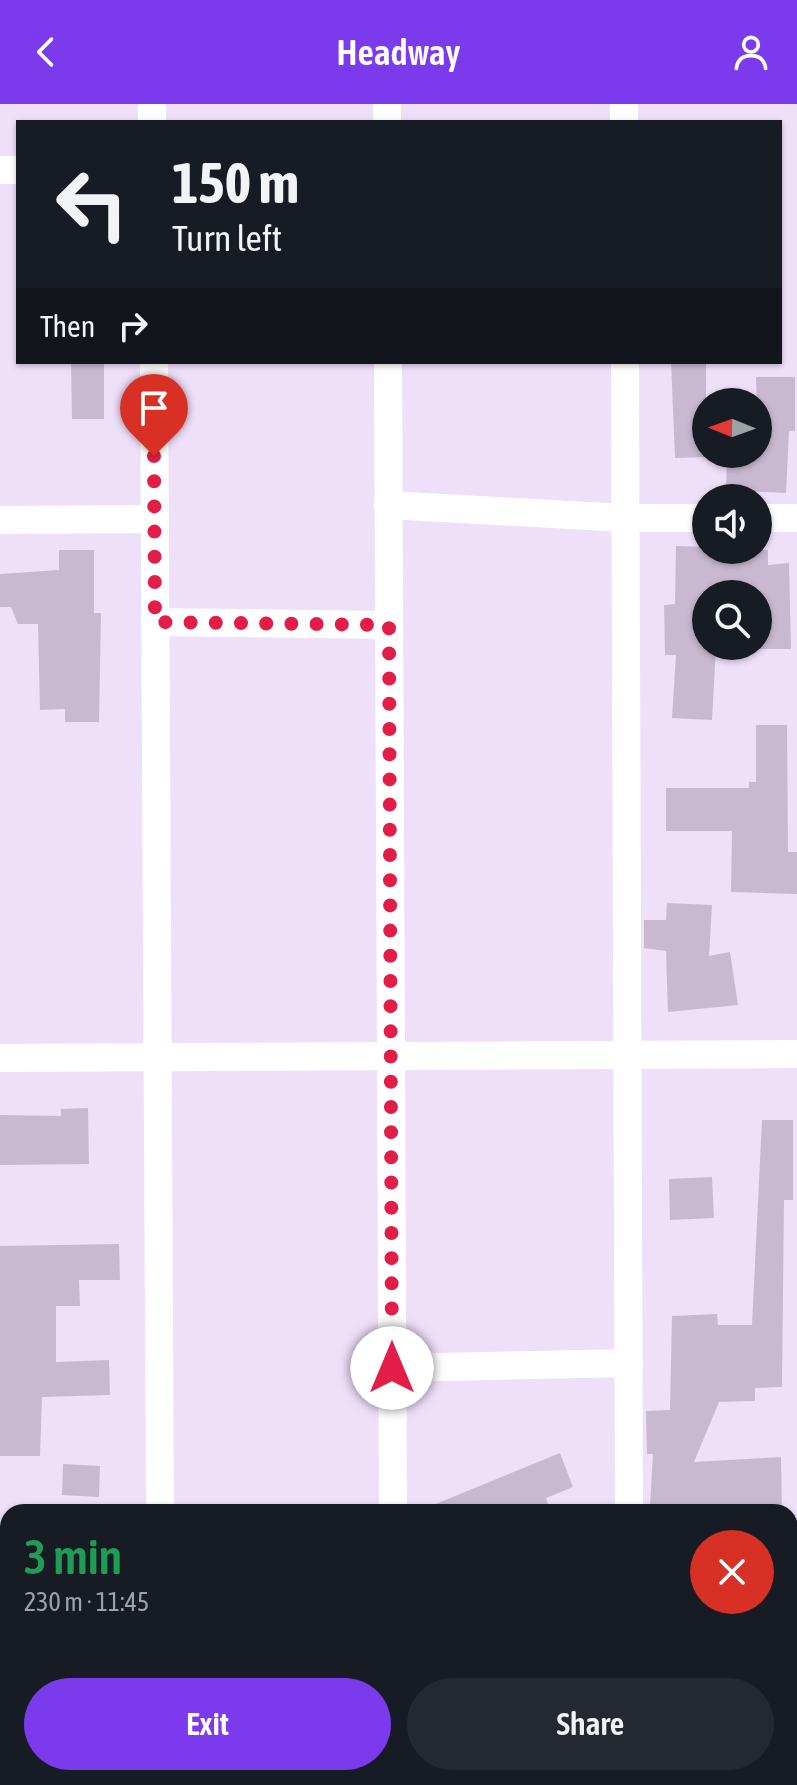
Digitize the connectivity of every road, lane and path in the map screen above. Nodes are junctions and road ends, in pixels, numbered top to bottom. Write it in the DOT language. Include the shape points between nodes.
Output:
graph roads {
  1 [pos="154,364"];
  2 [pos="388,364"];
  3 [pos="625,364"];
  4 [pos="388,505"];
  5 [pos="625,518"];
  6 [pos="692,518"];
  7 [pos="772,518"];
  8 [pos="797,518"];
  9 [pos="154,519"];
  10 [pos="0,520"];
  11 [pos="155,622"];
  12 [pos="389,625"];
  13 [pos="797,1054"];
  14 [pos="628,1055"];
  15 [pos="391,1056"];
  16 [pos="0,1058"];
  17 [pos="157,1058"];
  18 [pos="629,1363"];
  19 [pos="392,1368"];
  20 [pos="160,1504"];
  21 [pos="393,1504"];
  22 [pos="629,1504"];
  1 -- 9 [label="street"];
  2 -- 4 [label="street"];
  3 -- 5 [label="street"];
  4 -- 5 [label="street"];
  4 -- 12 [label="street"];
  5 -- 6 [label="street"];
  5 -- 14 [label="street"];
  7 -- 8 [label="street"];
  9 -- 10 [label="street"];
  9 -- 11 [label="street"];
  11 -- 12 [label="street"];
  11 -- 17 [label="street"];
  12 -- 15 [label="street"];
  13 -- 14 [label="street"];
  14 -- 15 [label="street"];
  14 -- 18 [label="street"];
  15 -- 17 [label="street"];
  15 -- 19 [label="street"];
  16 -- 17 [label="street"];
  17 -- 20 [label="street"];
  18 -- 19 [label="street"];
  18 -- 22 [label="street"];
  19 -- 21 [label="street"];
}
